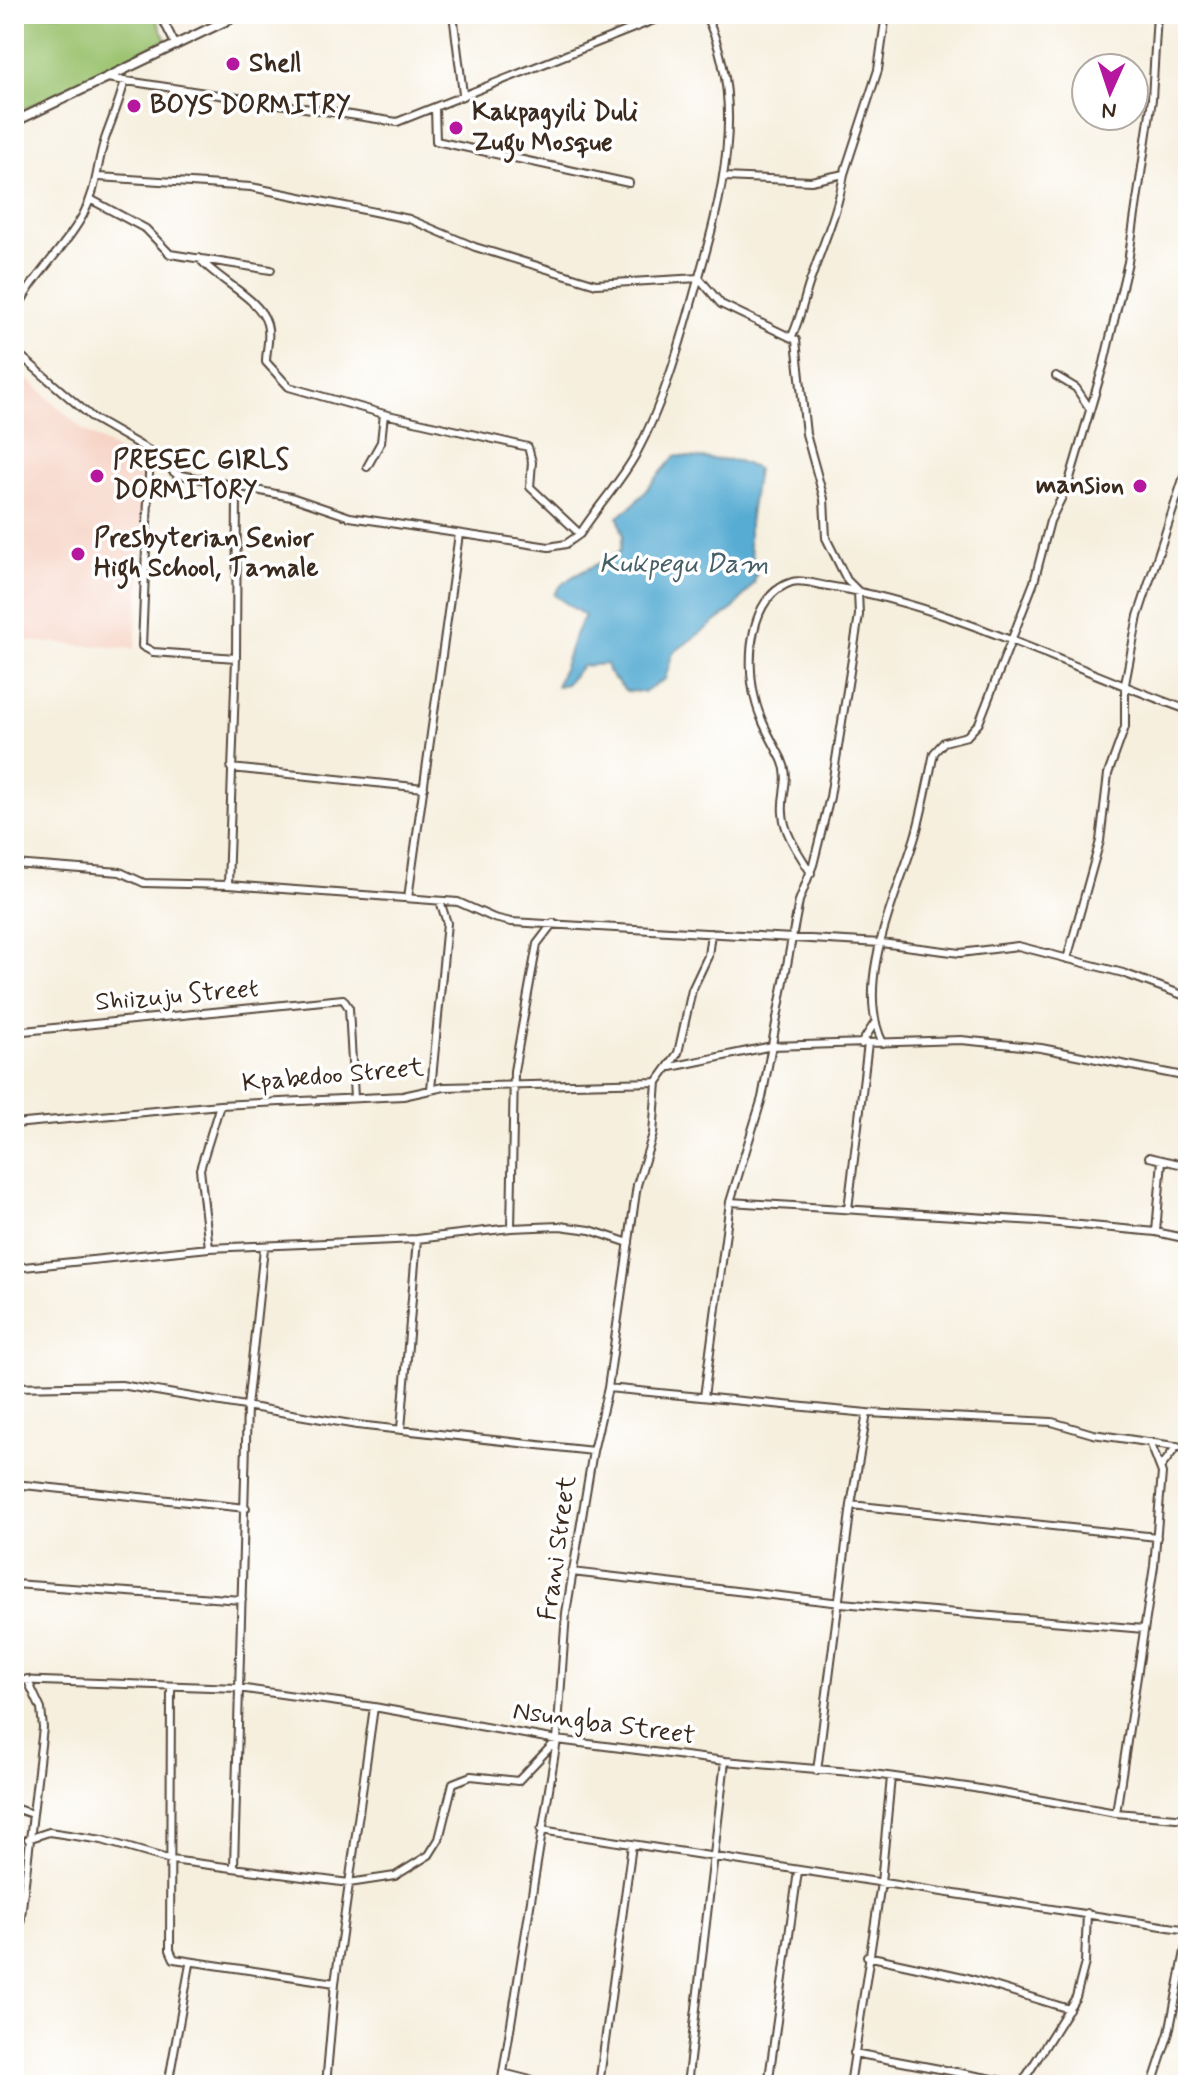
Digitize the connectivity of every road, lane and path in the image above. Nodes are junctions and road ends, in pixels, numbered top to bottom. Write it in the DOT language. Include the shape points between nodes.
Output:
graph roads {
  1 [pos="160,14"];
  2 [pos="240,14"];
  3 [pos="453,14"];
  4 [pos="669,14"];
  5 [pos="705,14"];
  6 [pos="886,14"];
  7 [pos="1157,14"];
  8 [pos="176,46"];
  9 [pos="107,78"];
  10 [pos="125,80"];
  11 [pos="463,94"];
  12 [pos="435,108"];
  13 [pos="14,122"];
  14 [pos="844,174"];
  15 [pos="99,177"];
  16 [pos="725,177"];
  17 [pos="629,183"];
  18 [pos="90,199"];
  19 [pos="199,258"];
  20 [pos="271,270"];
  21 [pos="699,278"];
  22 [pos="14,317"];
  23 [pos="792,336"];
  24 [pos="14,350"];
  25 [pos="1056,376"];
  26 [pos="1090,409"];
  27 [pos="384,414"];
  28 [pos="150,451"];
  29 [pos="1188,464"];
  30 [pos="367,467"];
  31 [pos="237,488"];
  32 [pos="459,534"];
  33 [pos="580,534"];
  34 [pos="858,591"];
  35 [pos="1011,640"];
  36 [pos="236,658"];
  37 [pos="1125,684"];
  38 [pos="1188,710"];
  39 [pos="231,768"];
  40 [pos="424,788"];
  41 [pos="14,864"];
  42 [pos="811,873"];
  43 [pos="228,885"];
  44 [pos="408,898"];
  45 [pos="440,901"];
  46 [pos="553,923"];
  47 [pos="711,933"];
  48 [pos="794,939"];
  49 [pos="881,943"];
  50 [pos="1067,959"];
  51 [pos="1188,997"];
  52 [pos="874,1024"];
  53 [pos="14,1032"];
  54 [pos="883,1043"];
  55 [pos="864,1044"];
  56 [pos="772,1046"];
  57 [pos="671,1067"];
  58 [pos="1188,1077"];
  59 [pos="657,1082"];
  60 [pos="512,1088"];
  61 [pos="431,1089"];
  62 [pos="354,1098"];
  63 [pos="220,1105"];
  64 [pos="14,1124"];
  65 [pos="1149,1157"];
  66 [pos="1162,1160"];
  67 [pos="1188,1166"];
  68 [pos="730,1202"];
  69 [pos="848,1209"];
  70 [pos="511,1228"];
  71 [pos="1156,1232"];
  72 [pos="417,1239"];
  73 [pos="1188,1239"];
  74 [pos="629,1243"];
  75 [pos="209,1248"];
  76 [pos="264,1248"];
  77 [pos="14,1268"];
  78 [pos="14,1387"];
  79 [pos="608,1388"];
  80 [pos="704,1397"];
  81 [pos="247,1407"];
  82 [pos="867,1413"];
  83 [pos="401,1429"];
  84 [pos="1150,1442"];
  85 [pos="1177,1446"];
  86 [pos="1188,1448"];
  87 [pos="593,1451"];
  88 [pos="1161,1467"];
  89 [pos="14,1484"];
  90 [pos="851,1505"];
  91 [pos="246,1508"];
  92 [pos="1157,1537"];
  93 [pos="572,1572"];
  94 [pos="14,1584"];
  95 [pos="242,1600"];
  96 [pos="841,1603"];
  97 [pos="1144,1629"];
  98 [pos="27,1679"];
  99 [pos="14,1680"];
  100 [pos="171,1686"];
  101 [pos="238,1688"];
  102 [pos="374,1707"];
  103 [pos="557,1740"];
  104 [pos="725,1761"];
  105 [pos="817,1771"];
  106 [pos="891,1777"];
  107 [pos="14,1808"];
  108 [pos="1116,1813"];
  109 [pos="32,1814"];
  110 [pos="1188,1819"];
  111 [pos="541,1830"];
  112 [pos="28,1839"];
  113 [pos="632,1845"];
  114 [pos="715,1858"];
  115 [pos="171,1860"];
  116 [pos="234,1866"];
  117 [pos="798,1871"];
  118 [pos="349,1883"];
  119 [pos="881,1883"];
  120 [pos="1087,1913"];
  121 [pos="1188,1933"];
  122 [pos="867,1956"];
  123 [pos="190,1964"];
  124 [pos="14,1977"];
  125 [pos="335,1983"];
  126 [pos="1069,2009"];
  127 [pos="854,2053"];
  128 [pos="503,2073"];
  129 [pos="1024,2084"];
  130 [pos="168,2085"];
  131 [pos="326,2085"];
  132 [pos="501,2085"];
  133 [pos="550,2085"];
  134 [pos="599,2085"];
  135 [pos="687,2085"];
  136 [pos="768,2085"];
  137 [pos="850,2085"];
  138 [pos="1152,2085"];
  1 -- 8 [label="street"];
  2 -- 8 [label="street"];
  3 -- 11 [label="street"];
  4 -- 11 [label="street"];
  5 -- 16 [label="street" via="715,36 726,93"];
  6 -- 14 [label="street" via="878,70"];
  7 -- 26 [label="street" via="1152,99 1128,262"];
  8 -- 9 [label="street"];
  9 -- 10 [label="street"];
  9 -- 13 [label="street"];
  10 -- 12 [label="street" via="397,122"];
  10 -- 15 [label="street" via="104,141"];
  11 -- 12 [label="street"];
  12 -- 17 [label="street" via="436,141"];
  14 -- 16 [label="street" via="811,181"];
  14 -- 23 [label="street" via="839,208"];
  15 -- 18 [label="street"];
  15 -- 21 [label="street" via="251,187 409,219 475,247 596,284"];
  16 -- 21 [label="street"];
  18 -- 19 [label="street" via="146,229 170,254"];
  18 -- 22 [label="street"];
  19 -- 20 [label="street"];
  19 -- 27 [label="street" via="211,273 252,300 267,322 266,362 289,387"];
  21 -- 23 [label="street" via="721,304"];
  21 -- 33 [label="street" via="671,371 643,439"];
  23 -- 34 [label="street" via="806,434 824,499 826,538"];
  24 -- 28 [label="street" via="94,419"];
  25 -- 26 [label="street" via="1076,388"];
  26 -- 35 [label="street"];
  27 -- 30 [label="street" via="381,442"];
  27 -- 33 [label="street" via="528,447 530,487"];
  28 -- 31 [label="street" via="176,474"];
  28 -- 36 [label="street" via="142,646 153,652"];
  29 -- 37 [label="street" via="1142,604"];
  31 -- 32 [label="street" via="291,497 350,517"];
  31 -- 36 [label="street"];
  32 -- 33 [label="street" via="549,547"];
  32 -- 40 [label="street"];
  34 -- 35 [label="street"];
  34 -- 42 [label="street" via="859,615 830,797"];
  34 -- 42 [label="street" via="795,581 778,589 759,613 753,634 754,698 788,773 783,817"];
  35 -- 37 [label="street"];
  35 -- 49 [label="street" via="979,723 967,736 944,742 934,753"];
  36 -- 39 [label="street"];
  37 -- 38 [label="street"];
  37 -- 50 [label="street" via="1125,727 1108,774 1100,841"];
  39 -- 40 [label="street"];
  39 -- 43 [label="street"];
  40 -- 44 [label="street"];
  41 -- 43 [label="street" via="120,872 144,883"];
  42 -- 48 [label="street" via="799,901"];
  43 -- 44 [label="street"];
  44 -- 45 [label="street"];
  45 -- 46 [label="street" via="466,904 502,921"];
  45 -- 61 [label="street" via="447,923"];
  46 -- 47 [label="street"];
  46 -- 60 [label="street" via="537,944"];
  47 -- 48 [label="street"];
  47 -- 57 [label="street"];
  48 -- 49 [label="street"];
  48 -- 56 [label="street"];
  49 -- 50 [label="street" via="960,953 1018,946"];
  49 -- 52 [label="street"];
  50 -- 51 [label="street"];
  52 -- 54 [label="street"];
  52 -- 55 [label="street"];
  53 -- 62 [label="street, Shiizuju Street" via="343,999 349,1008"];
  54 -- 55 [label="street"];
  54 -- 58 [label="street" via="993,1042"];
  55 -- 56 [label="street"];
  55 -- 69 [label="street"];
  56 -- 57 [label="street"];
  56 -- 68 [label="street"];
  57 -- 59 [label="street"];
  59 -- 60 [label="street, Kpabedoo Street" via="604,1080"];
  59 -- 74 [label="street" via="653,1134 637,1185"];
  60 -- 61 [label="street, Kpabedoo Street"];
  60 -- 70 [label="street"];
  61 -- 62 [label="street, Kpabedoo Street"];
  62 -- 63 [label="street, Kpabedoo Street"];
  63 -- 64 [label="street, Kpabedoo Street"];
  63 -- 75 [label="street" via="200,1169"];
  65 -- 66 [label="street"];
  66 -- 67 [label="street"];
  66 -- 71 [label="street"];
  68 -- 69 [label="street"];
  68 -- 80 [label="street"];
  69 -- 71 [label="street"];
  70 -- 72 [label="street"];
  70 -- 74 [label="street" via="560,1226"];
  71 -- 73 [label="street"];
  72 -- 76 [label="street"];
  72 -- 83 [label="street"];
  74 -- 79 [label="street"];
  75 -- 76 [label="street"];
  75 -- 77 [label="street"];
  76 -- 81 [label="street"];
  78 -- 81 [label="street, Frani Street" via="121,1385"];
  79 -- 80 [label="street"];
  79 -- 87 [label="street"];
  80 -- 82 [label="street"];
  81 -- 83 [label="street, Frani Street"];
  81 -- 91 [label="street"];
  82 -- 84 [label="street" via="1052,1422"];
  82 -- 90 [label="street"];
  83 -- 87 [label="street, Frani Street"];
  84 -- 85 [label="street"];
  84 -- 88 [label="street"];
  85 -- 86 [label="street"];
  85 -- 88 [label="street"];
  87 -- 93 [label="street, Frani Street"];
  88 -- 92 [label="street"];
  89 -- 91 [label="street"];
  90 -- 92 [label="street"];
  90 -- 96 [label="street"];
  91 -- 95 [label="street"];
  92 -- 97 [label="street"];
  93 -- 96 [label="street"];
  93 -- 103 [label="street, Frani Street"];
  94 -- 95 [label="street"];
  95 -- 101 [label="street"];
  96 -- 97 [label="street"];
  96 -- 105 [label="street"];
  97 -- 108 [label="street"];
  98 -- 99 [label="street, Nsungba Street"];
  98 -- 100 [label="street, Nsungba Street"];
  98 -- 109 [label="street" via="43,1718"];
  100 -- 101 [label="street, Nsungba Street"];
  100 -- 115 [label="street"];
  101 -- 102 [label="street, Nsungba Street"];
  101 -- 116 [label="street"];
  102 -- 103 [label="street, Nsungba Street"];
  102 -- 118 [label="street"];
  103 -- 104 [label="street, Nsungba Street"];
  103 -- 111 [label="street, Frani Street"];
  103 -- 118 [label="street" via="518,1781 460,1777 449,1789 439,1839 429,1855 395,1876"];
  104 -- 105 [label="street, Nsungba Street"];
  104 -- 114 [label="street"];
  105 -- 106 [label="street, Nsungba Street"];
  106 -- 108 [label="street, Nsungba Street"];
  106 -- 119 [label="street"];
  107 -- 109 [label="street"];
  108 -- 110 [label="street, Nsungba Street"];
  109 -- 112 [label="street"];
  111 -- 113 [label="street"];
  111 -- 128 [label="street, Frani Street"];
  112 -- 115 [label="street" via="49,1832 102,1840"];
  112 -- 124 [label="street"];
  113 -- 114 [label="street"];
  113 -- 134 [label="street"];
  114 -- 117 [label="street"];
  114 -- 135 [label="street"];
  115 -- 116 [label="street"];
  115 -- 123 [label="street" via="170,1950 174,1959"];
  116 -- 118 [label="street"];
  117 -- 119 [label="street"];
  117 -- 136 [label="street"];
  118 -- 125 [label="street"];
  119 -- 120 [label="street"];
  119 -- 122 [label="street"];
  120 -- 121 [label="street"];
  120 -- 126 [label="street" via="1085,1963"];
  121 -- 138 [label="street" via="1169,2033"];
  122 -- 126 [label="street" via="968,1978"];
  122 -- 127 [label="street"];
  123 -- 125 [label="street"];
  123 -- 130 [label="street"];
  125 -- 131 [label="street"];
  126 -- 129 [label="street"];
  127 -- 129 [label="street"];
  127 -- 137 [label="street"];
  128 -- 132 [label="street, Frani Street"];
  128 -- 133 [label="street"];
}
